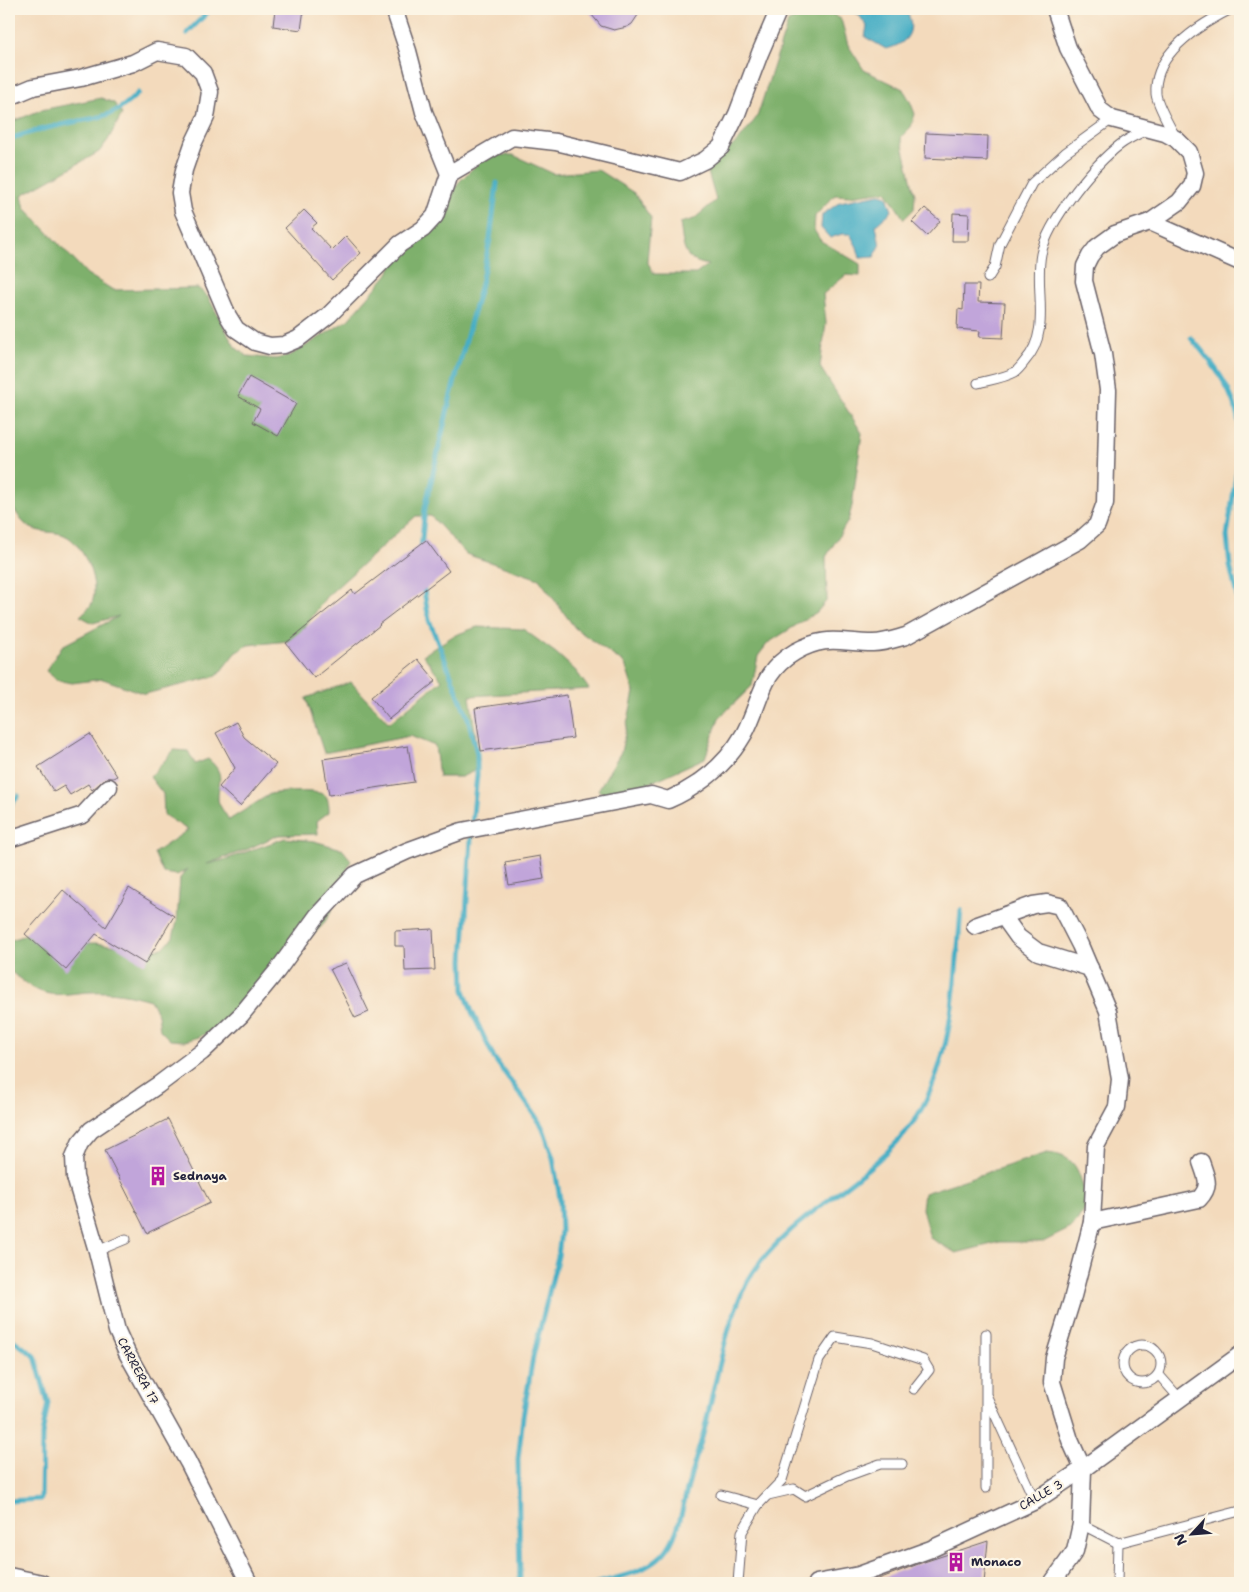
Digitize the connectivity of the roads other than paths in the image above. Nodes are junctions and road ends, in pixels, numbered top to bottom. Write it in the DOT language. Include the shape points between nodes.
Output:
graph roads {
  1 [pos="394,9"];
  2 [pos="779,9"];
  3 [pos="1055,9"];
  4 [pos="1231,9"];
  5 [pos="9,97"];
  6 [pos="1112,119"];
  7 [pos="1148,129"];
  8 [pos="1176,139"];
  9 [pos="449,174"];
  10 [pos="1150,222"];
  11 [pos="1240,262"];
  12 [pos="988,278"];
  13 [pos="978,383"];
  14 [pos="109,787"];
  15 [pos="9,839"];
  16 [pos="1003,916"];
  17 [pos="975,926"];
  18 [pos="1090,968"];
  19 [pos="1201,1162"];
  20 [pos="1092,1222"];
  21 [pos="126,1239"];
  22 [pos="97,1251"];
  23 [pos="986,1334"];
  24 [pos="1240,1355"];
  25 [pos="1159,1375"];
  26 [pos="914,1388"];
  27 [pos="986,1394"];
  28 [pos="1180,1399"];
  29 [pos="902,1464"];
  30 [pos="1083,1469"];
  31 [pos="986,1488"];
  32 [pos="721,1495"];
  33 [pos="768,1495"];
  34 [pos="1035,1501"];
  35 [pos="758,1505"];
  36 [pos="1240,1511"];
  37 [pos="1081,1524"];
  38 [pos="1118,1543"];
  39 [pos="9,1576"];
  40 [pos="42,1583"];
  41 [pos="249,1583"];
  42 [pos="738,1583"];
  43 [pos="816,1583"];
  44 [pos="1052,1583"];
  45 [pos="1117,1583"];
  1 -- 9 [label="street" via="424,112"];
  2 -- 9 [label="street" via="737,114 720,147 705,160 680,172 556,142 512,137"];
  3 -- 6 [label="street" via="1068,48 1100,110"];
  4 -- 8 [label="lane" via="1190,33 1166,56 1156,79 1156,96"];
  5 -- 9 [label="street" via="32,87 81,78 133,63 157,52 186,56 203,73 210,92 206,117 184,170 180,193 183,211 236,329 255,342 270,346 298,339 328,315 400,244 422,229 435,216"];
  6 -- 7 [label="street"];
  6 -- 12 [label="lane" via="1065,153 1032,183 1000,244 995,267"];
  7 -- 8 [label="street"];
  7 -- 13 [label="lane" via="1121,143 1096,166 1050,231 1041,254 1037,342 1027,359 1016,372"];
  8 -- 10 [label="street" via="1192,158 1194,180 1179,202"];
  10 -- 11 [label="street"];
  10 -- 22 [label="street, CARRERA 17" via="1114,234 1097,247 1085,266 1084,282 1103,354 1108,390 1105,503 1097,525 1087,536 906,636 873,643 827,640 785,658 768,676 744,734 720,766 688,791 668,800 651,795 462,830 355,875 317,916 241,1015 202,1052 91,1130 80,1143 74,1157 76,1177"];
  14 -- 15 [label="street" via="83,815"];
  16 -- 17 [label="street"];
  16 -- 18 [label="street" via="1018,937 1038,952"];
  16 -- 18 [label="street" via="1033,905 1047,903 1060,906"];
  18 -- 20 [label="street" via="1108,1011 1120,1079 1117,1107 1096,1146"];
  19 -- 20 [label="street" via="1207,1182 1206,1192 1199,1199"];
  20 -- 30 [label="street" via="1054,1358 1052,1382 1070,1440"];
  21 -- 22 [label="lane"];
  22 -- 41 [label="street, CARRERA 17" via="117,1331 127,1354 188,1462"];
  23 -- 27 [label="lane"];
  24 -- 28 [label="street, CALLE 3"];
  25 -- 25 [label="lane" via="1162,1364 1159,1353 1151,1346 1140,1344 1130,1348 1124,1358 1124,1369 1129,1378 1139,1383 1150,1382"];
  25 -- 28 [label="lane"];
  26 -- 33 [label="lane" via="929,1370 923,1360 872,1343 835,1337 819,1360 782,1480"];
  27 -- 31 [label="lane"];
  27 -- 34 [label="lane"];
  28 -- 30 [label="street, CALLE 3"];
  29 -- 33 [label="lane" via="880,1464 805,1496 794,1489"];
  30 -- 34 [label="street, CALLE 3"];
  30 -- 37 [label="street"];
  32 -- 35 [label="lane"];
  33 -- 35 [label="lane"];
  34 -- 43 [label="street, CALLE 3" via="931,1549 859,1575"];
  35 -- 42 [label="lane" via="742,1532"];
  36 -- 38 [label="lane"];
  37 -- 38 [label="lane"];
  37 -- 44 [label="street" via="1075,1551"];
  38 -- 45 [label="lane"];
  39 -- 40 [label="street"];
}
